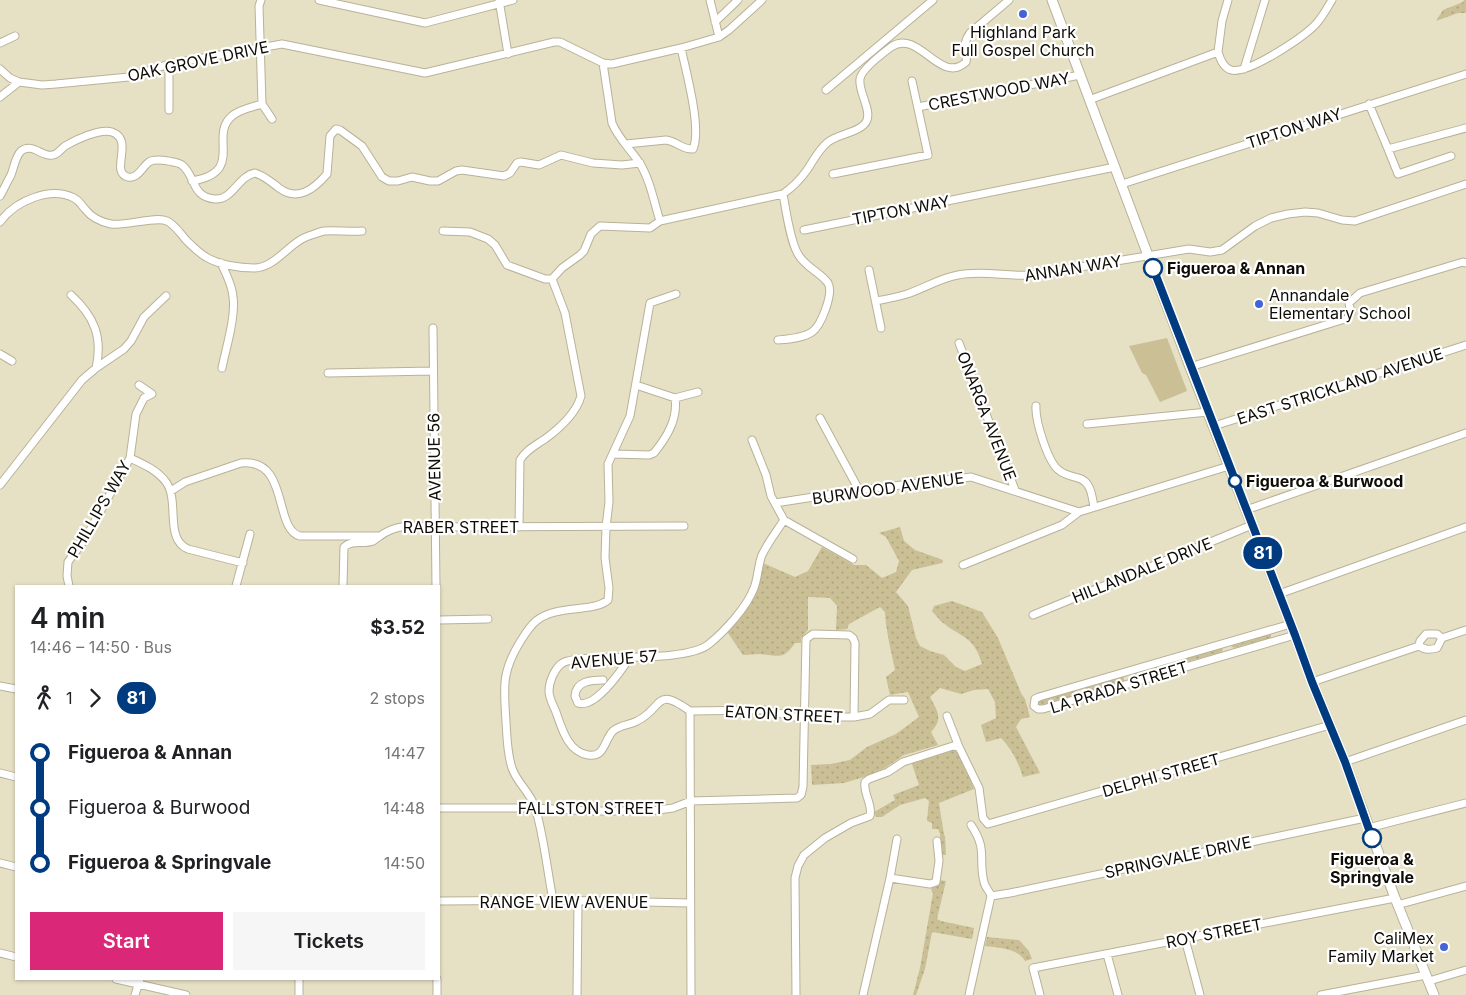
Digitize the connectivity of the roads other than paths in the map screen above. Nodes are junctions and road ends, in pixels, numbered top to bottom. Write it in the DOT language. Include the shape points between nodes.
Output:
graph roads {
  1 [pos="261,0"];
  2 [pos="319,0"];
  3 [pos="513,0"];
  4 [pos="710,0"];
  5 [pos="738,0"];
  6 [pos="762,0"];
  7 [pos="933,0"];
  8 [pos="1008,0"];
  9 [pos="1052,0"];
  10 [pos="1228,0"];
  11 [pos="1265,0"];
  12 [pos="1332,0"];
  13 [pos="499,2"];
  14 [pos="714,22"];
  15 [pos="15,36"];
  16 [pos="719,37"];
  17 [pos="0,43"];
  18 [pos="261,48"];
  19 [pos="681,48"];
  20 [pos="1218,52"];
  21 [pos="508,54"];
  22 [pos="602,63"];
  23 [pos="169,64"];
  24 [pos="858,65"];
  25 [pos="0,69"];
  26 [pos="1244,69"];
  27 [pos="864,71"];
  28 [pos="1466,74"];
  29 [pos="1080,75"];
  30 [pos="912,81"];
  31 [pos="19,82"];
  32 [pos="826,90"];
  33 [pos="0,97"];
  34 [pos="1089,100"];
  35 [pos="262,104"];
  36 [pos="1369,104"];
  37 [pos="918,108"];
  38 [pos="169,110"];
  39 [pos="272,118"];
  40 [pos="1466,128"];
  41 [pos="626,144"];
  42 [pos="1388,149"];
  43 [pos="1451,156"];
  44 [pos="640,163"];
  45 [pos="1115,166"];
  46 [pos="833,174"];
  47 [pos="192,181"];
  48 [pos="1122,184"];
  49 [pos="1466,184"];
  50 [pos="783,194"];
  51 [pos="0,196"];
  52 [pos="660,221"];
  53 [pos="0,222"];
  54 [pos="804,230"];
  55 [pos="362,231"];
  56 [pos="443,231"];
  57 [pos="1149,256"];
  58 [pos="221,263"];
  59 [pos="1466,263"];
  60 [pos="870,270"];
  61 [pos="552,279"];
  62 [pos="676,294"];
  63 [pos="71,295"];
  64 [pos="166,296"];
  65 [pos="876,300"];
  66 [pos="433,328"];
  67 [pos="881,328"];
  68 [pos="778,340"];
  69 [pos="959,343"];
  70 [pos="1466,345"];
  71 [pos="0,354"];
  72 [pos="12,361"];
  73 [pos="1190,367"];
  74 [pos="96,368"];
  75 [pos="222,368"];
  76 [pos="433,372"];
  77 [pos="328,373"];
  78 [pos="139,385"];
  79 [pos="636,385"];
  80 [pos="698,392"];
  81 [pos="675,398"];
  82 [pos="1036,406"];
  83 [pos="1208,412"];
  84 [pos="820,418"];
  85 [pos="1086,424"];
  86 [pos="1214,426"];
  87 [pos="1466,433"];
  88 [pos="752,440"];
  89 [pos="613,454"];
  90 [pos="130,458"];
  91 [pos="1229,466"];
  92 [pos="0,485"];
  93 [pos="171,490"];
  94 [pos="859,490"];
  95 [pos="1015,490"];
  96 [pos="775,503"];
  97 [pos="1094,507"];
  98 [pos="1246,510"];
  99 [pos="1079,512"];
  100 [pos="784,520"];
  101 [pos="1252,525"];
  102 [pos="684,526"];
  103 [pos="519,527"];
  104 [pos="606,527"];
  105 [pos="1466,527"];
  106 [pos="435,528"];
  107 [pos="250,534"];
  108 [pos="380,536"];
  109 [pos="853,559"];
  110 [pos="242,563"];
  111 [pos="963,565"];
  112 [pos="69,585"];
  113 [pos="236,585"];
  114 [pos="343,585"];
  115 [pos="436,585"];
  116 [pos="1279,594"];
  117 [pos="1033,614"];
  118 [pos="488,619"];
  119 [pos="440,620"];
  120 [pos="1291,624"];
  121 [pos="1466,630"];
  122 [pos="1295,635"];
  123 [pos="1442,638"];
  124 [pos="1226,643"];
  125 [pos="1419,646"];
  126 [pos="1229,654"];
  127 [pos="630,657"];
  128 [pos="1177,657"];
  129 [pos="1181,668"];
  130 [pos="1129,671"];
  131 [pos="603,680"];
  132 [pos="1132,682"];
  133 [pos="1312,682"];
  134 [pos="0,686"];
  135 [pos="1079,686"];
  136 [pos="15,690"];
  137 [pos="1082,696"];
  138 [pos="904,700"];
  139 [pos="690,711"];
  140 [pos="947,716"];
  141 [pos="804,717"];
  142 [pos="854,717"];
  143 [pos="1466,720"];
  144 [pos="1330,725"];
  145 [pos="959,747"];
  146 [pos="1345,762"];
  147 [pos="0,773"];
  148 [pos="15,777"];
  149 [pos="691,800"];
  150 [pos="1466,803"];
  151 [pos="440,808"];
  152 [pos="535,808"];
  153 [pos="1365,818"];
  154 [pos="971,825"];
  155 [pos="1368,828"];
  156 [pos="897,839"];
  157 [pos="937,841"];
  158 [pos="0,863"];
  159 [pos="15,867"];
  160 [pos="890,878"];
  161 [pos="1466,886"];
  162 [pos="991,896"];
  163 [pos="553,900"];
  164 [pos="440,901"];
  165 [pos="578,901"];
  166 [pos="1396,902"];
  167 [pos="690,903"];
  168 [pos="1185,939"];
  169 [pos="0,953"];
  170 [pos="1107,954"];
  171 [pos="15,957"];
  172 [pos="1466,970"];
  173 [pos="1427,978"];
  174 [pos="299,980"];
  175 [pos="437,980"];
  176 [pos="139,981"];
  177 [pos="135,995"];
  178 [pos="186,995"];
  179 [pos="299,995"];
  180 [pos="437,995"];
  181 [pos="577,995"];
  182 [pos="691,995"];
  183 [pos="796,995"];
  184 [pos="863,995"];
  185 [pos="969,995"];
  186 [pos="1040,995"];
  187 [pos="1118,995"];
  188 [pos="1200,995"];
  189 [pos="1321,995"];
  190 [pos="1434,995"];
  1 -- 18 [label="street"];
  2 -- 13 [label="street" via="419,23"];
  3 -- 13 [label="street"];
  4 -- 14 [label="street"];
  5 -- 14 [label="street"];
  6 -- 16 [label="street, OAK GROVE DRIVE"];
  7 -- 24 [label="street"];
  8 -- 27 [label="street" via="966,38 967,58 963,66 944,66 914,45 900,43"];
  9 -- 29 [label="main road"];
  10 -- 20 [label="street"];
  11 -- 26 [label="street"];
  12 -- 26 [label="street" via="1307,32 1255,66"];
  13 -- 21 [label="street"];
  14 -- 16 [label="street"];
  15 -- 17 [label="street"];
  16 -- 19 [label="street, OAK GROVE DRIVE"];
  18 -- 21 [label="street, OAK GROVE DRIVE" via="286,44 426,73"];
  18 -- 23 [label="street, OAK GROVE DRIVE"];
  18 -- 35 [label="street"];
  19 -- 22 [label="street, OAK GROVE DRIVE" via="622,63"];
  19 -- 41 [label="street" via="693,107 693,149 671,140"];
  20 -- 26 [label="street" via="1231,70"];
  20 -- 34 [label="street, CRESTWOOD WAY"];
  21 -- 22 [label="street, OAK GROVE DRIVE" via="560,42"];
  22 -- 41 [label="street" via="612,123"];
  23 -- 31 [label="street, OAK GROVE DRIVE" via="129,77 56,84"];
  23 -- 38 [label="street"];
  24 -- 27 [label="street"];
  24 -- 32 [label="street"];
  25 -- 31 [label="street, OAK GROVE DRIVE"];
  27 -- 50 [label="street" via="859,82 868,112 865,125 827,143 797,183"];
  28 -- 36 [label="street, TIPTON WAY"];
  29 -- 34 [label="main road"];
  29 -- 37 [label="street, CRESTWOOD WAY"];
  30 -- 37 [label="street"];
  31 -- 33 [label="street"];
  34 -- 45 [label="main road"];
  35 -- 39 [label="street"];
  35 -- 47 [label="street" via="230,117 224,132 221,166 210,176"];
  36 -- 42 [label="street"];
  36 -- 48 [label="street, TIPTON WAY"];
  37 -- 46 [label="street" via="928,155"];
  40 -- 42 [label="street"];
  41 -- 44 [label="street"];
  42 -- 43 [label="street" via="1398,174"];
  44 -- 47 [label="street" via="593,163 561,155 539,165 517,163 504,176 462,170 438,181 412,176 389,181 382,177 362,146 336,129 330,136 327,174 302,194 287,193 255,173 244,177 225,197 213,199 200,193"];
  44 -- 52 [label="street"];
  45 -- 48 [label="main road"];
  45 -- 54 [label="street, TIPTON WAY"];
  47 -- 51 [label="street" via="184,166 155,160 138,174 123,174 120,168 122,143 118,135 105,131 78,139 53,156 35,149 23,150"];
  48 -- 57 [label="main road"];
  49 -- 57 [label="street, ANNAN WAY" via="1354,221 1318,213 1288,214 1255,226 1222,250 1189,249"];
  50 -- 52 [label="street"];
  50 -- 68 [label="street" via="796,252 826,281 830,291 817,327 812,332"];
  52 -- 61 [label="street" via="650,228 600,226 591,234 580,255"];
  53 -- 58 [label="street" via="23,201 60,194 76,199 91,215 110,224 165,220 175,226 194,248"];
  55 -- 58 [label="street" via="325,231 304,238 264,266"];
  56 -- 61 [label="street" via="470,232 488,239 495,244 507,265"];
  57 -- 65 [label="street, ANNAN WAY" via="1032,275 960,274 932,282 908,294"];
  57 -- 73 [label="main road"];
  58 -- 75 [label="street" via="234,299"];
  59 -- 73 [label="street" via="1360,293 1349,302 1351,313 1348,318"];
  60 -- 65 [label="street"];
  61 -- 103 [label="street" via="565,313 581,396 566,420 520,460"];
  62 -- 79 [label="street" via="650,303"];
  63 -- 74 [label="street" via="81,304 99,339"];
  64 -- 74 [label="street" via="144,317 124,349"];
  65 -- 67 [label="street"];
  66 -- 76 [label="street, AVENUE 56"];
  69 -- 95 [label="street, ONARGA AVENUE"];
  70 -- 86 [label="street, EAST STRICKLAND AVENUE"];
  71 -- 72 [label="street"];
  73 -- 83 [label="main road"];
  74 -- 92 [label="street" via="82,380"];
  76 -- 77 [label="street"];
  76 -- 106 [label="street, AVENUE 56"];
  78 -- 90 [label="street, PHILLIPS WAY" via="152,394 144,398 136,414"];
  79 -- 81 [label="street"];
  79 -- 89 [label="street" via="630,416"];
  80 -- 81 [label="street"];
  81 -- 89 [label="street" via="673,423 654,453"];
  82 -- 97 [label="street" via="1038,427 1058,470 1081,478 1089,485"];
  83 -- 85 [label="street"];
  83 -- 86 [label="main road"];
  84 -- 94 [label="street"];
  86 -- 91 [label="main road"];
  87 -- 98 [label="street"];
  88 -- 96 [label="street"];
  89 -- 104 [label="street" via="608,464"];
  90 -- 93 [label="street" via="157,472"];
  90 -- 112 [label="street, PHILLIPS WAY" via="85,539 68,562"];
  91 -- 97 [label="street"];
  91 -- 98 [label="main road"];
  93 -- 108 [label="street, RABER STREET" via="185,482 249,462 269,474 295,535"];
  93 -- 110 [label="street" via="175,534 181,546"];
  94 -- 95 [label="street, BURWOOD AVENUE" via="964,476"];
  94 -- 96 [label="street, BURWOOD AVENUE"];
  95 -- 99 [label="street, BURWOOD AVENUE"];
  96 -- 100 [label="street"];
  97 -- 99 [label="street"];
  98 -- 101 [label="main road"];
  99 -- 111 [label="street" via="1062,525"];
  100 -- 109 [label="street"];
  100 -- 127 [label="street, AVENUE 57" via="762,556 750,596 709,644 693,652"];
  101 -- 116 [label="main road"];
  101 -- 117 [label="street, HILLANDALE DRIVE"];
  102 -- 104 [label="street, RABER STREET"];
  103 -- 104 [label="street, RABER STREET"];
  103 -- 106 [label="street, RABER STREET"];
  104 -- 152 [label="street" via="608,600 554,612 538,620 520,642 506,672 504,687 509,756 516,777"];
  105 -- 116 [label="street"];
  106 -- 108 [label="street, RABER STREET" via="397,526"];
  106 -- 115 [label="street, AVENUE 56"];
  107 -- 110 [label="street"];
  108 -- 114 [label="street" via="372,541 347,544 343,549"];
  110 -- 113 [label="street"];
  116 -- 120 [label="main road"];
  118 -- 119 [label="street"];
  120 -- 122 [label="main road"];
  120 -- 124 [label="street, LA PRADA STREET"];
  121 -- 123 [label="street"];
  122 -- 126 [label="street, LA PRADA STREET"];
  122 -- 133 [label="main road"];
  123 -- 125 [label="street" via="1437,648 1428,650"];
  123 -- 125 [label="street" via="1437,634 1426,634"];
  124 -- 126 [label="street"];
  124 -- 128 [label="street, LA PRADA STREET"];
  125 -- 133 [label="street"];
  126 -- 129 [label="street, LA PRADA STREET"];
  127 -- 131 [label="street" via="596,698 589,704 578,703 574,696 577,688 583,683"];
  127 -- 139 [label="street, AVENUE 57" via="569,661 558,668 549,692 572,746 586,755 599,754 614,730 638,721 666,699"];
  128 -- 129 [label="street"];
  128 -- 130 [label="street, LA PRADA STREET"];
  129 -- 132 [label="street, LA PRADA STREET"];
  130 -- 132 [label="street"];
  130 -- 135 [label="street, LA PRADA STREET"];
  132 -- 137 [label="street, LA PRADA STREET"];
  133 -- 144 [label="main road"];
  134 -- 136 [label="street"];
  135 -- 137 [label="street"];
  135 -- 137 [label="street, LA PRADA STREET" via="1039,697 1035,699 1034,706 1038,710 1043,709"];
  138 -- 142 [label="street, EATON STREET" via="889,700 870,714"];
  139 -- 141 [label="street, EATON STREET" via="766,710"];
  139 -- 149 [label="street"];
  140 -- 145 [label="street"];
  141 -- 142 [label="street, EATON STREET"];
  141 -- 142 [label="street" via="806,639 812,634 849,635 853,638"];
  141 -- 149 [label="street, FALLSTON STREET" via="801,795 794,799"];
  143 -- 146 [label="street"];
  144 -- 145 [label="street, DELPHI STREET" via="992,824 985,822 979,788"];
  144 -- 146 [label="main road"];
  145 -- 183 [label="street" via="953,746 903,762 869,779 864,786 870,816 839,829 804,855 794,878"];
  146 -- 153 [label="main road"];
  147 -- 148 [label="street"];
  149 -- 152 [label="street, FALLSTON STREET" via="673,808 650,811"];
  149 -- 167 [label="street"];
  150 -- 155 [label="street"];
  151 -- 152 [label="street, FALLSTON STREET"];
  152 -- 163 [label="street"];
  153 -- 155 [label="main road"];
  153 -- 162 [label="street, SPRINGVALE DRIVE"];
  154 -- 162 [label="street" via="982,846 984,882"];
  155 -- 166 [label="main road"];
  156 -- 160 [label="street"];
  157 -- 160 [label="street" via="936,882 930,884"];
  158 -- 159 [label="street"];
  160 -- 184 [label="street"];
  161 -- 166 [label="street, ROY STREET"];
  162 -- 185 [label="street"];
  163 -- 164 [label="street, RANGE VIEW AVENUE"];
  163 -- 165 [label="street, RANGE VIEW AVENUE"];
  165 -- 167 [label="street, RANGE VIEW AVENUE"];
  165 -- 181 [label="street"];
  166 -- 168 [label="street, ROY STREET"];
  166 -- 173 [label="main road"];
  167 -- 182 [label="street"];
  168 -- 170 [label="street, ROY STREET"];
  168 -- 188 [label="street"];
  169 -- 171 [label="street"];
  170 -- 186 [label="street, ROY STREET" via="1033,968"];
  170 -- 187 [label="street"];
  172 -- 173 [label="street"];
  173 -- 189 [label="street"];
  173 -- 190 [label="main road"];
  174 -- 179 [label="street"];
  175 -- 180 [label="street"];
  176 -- 177 [label="street"];
  176 -- 178 [label="street"];
}
